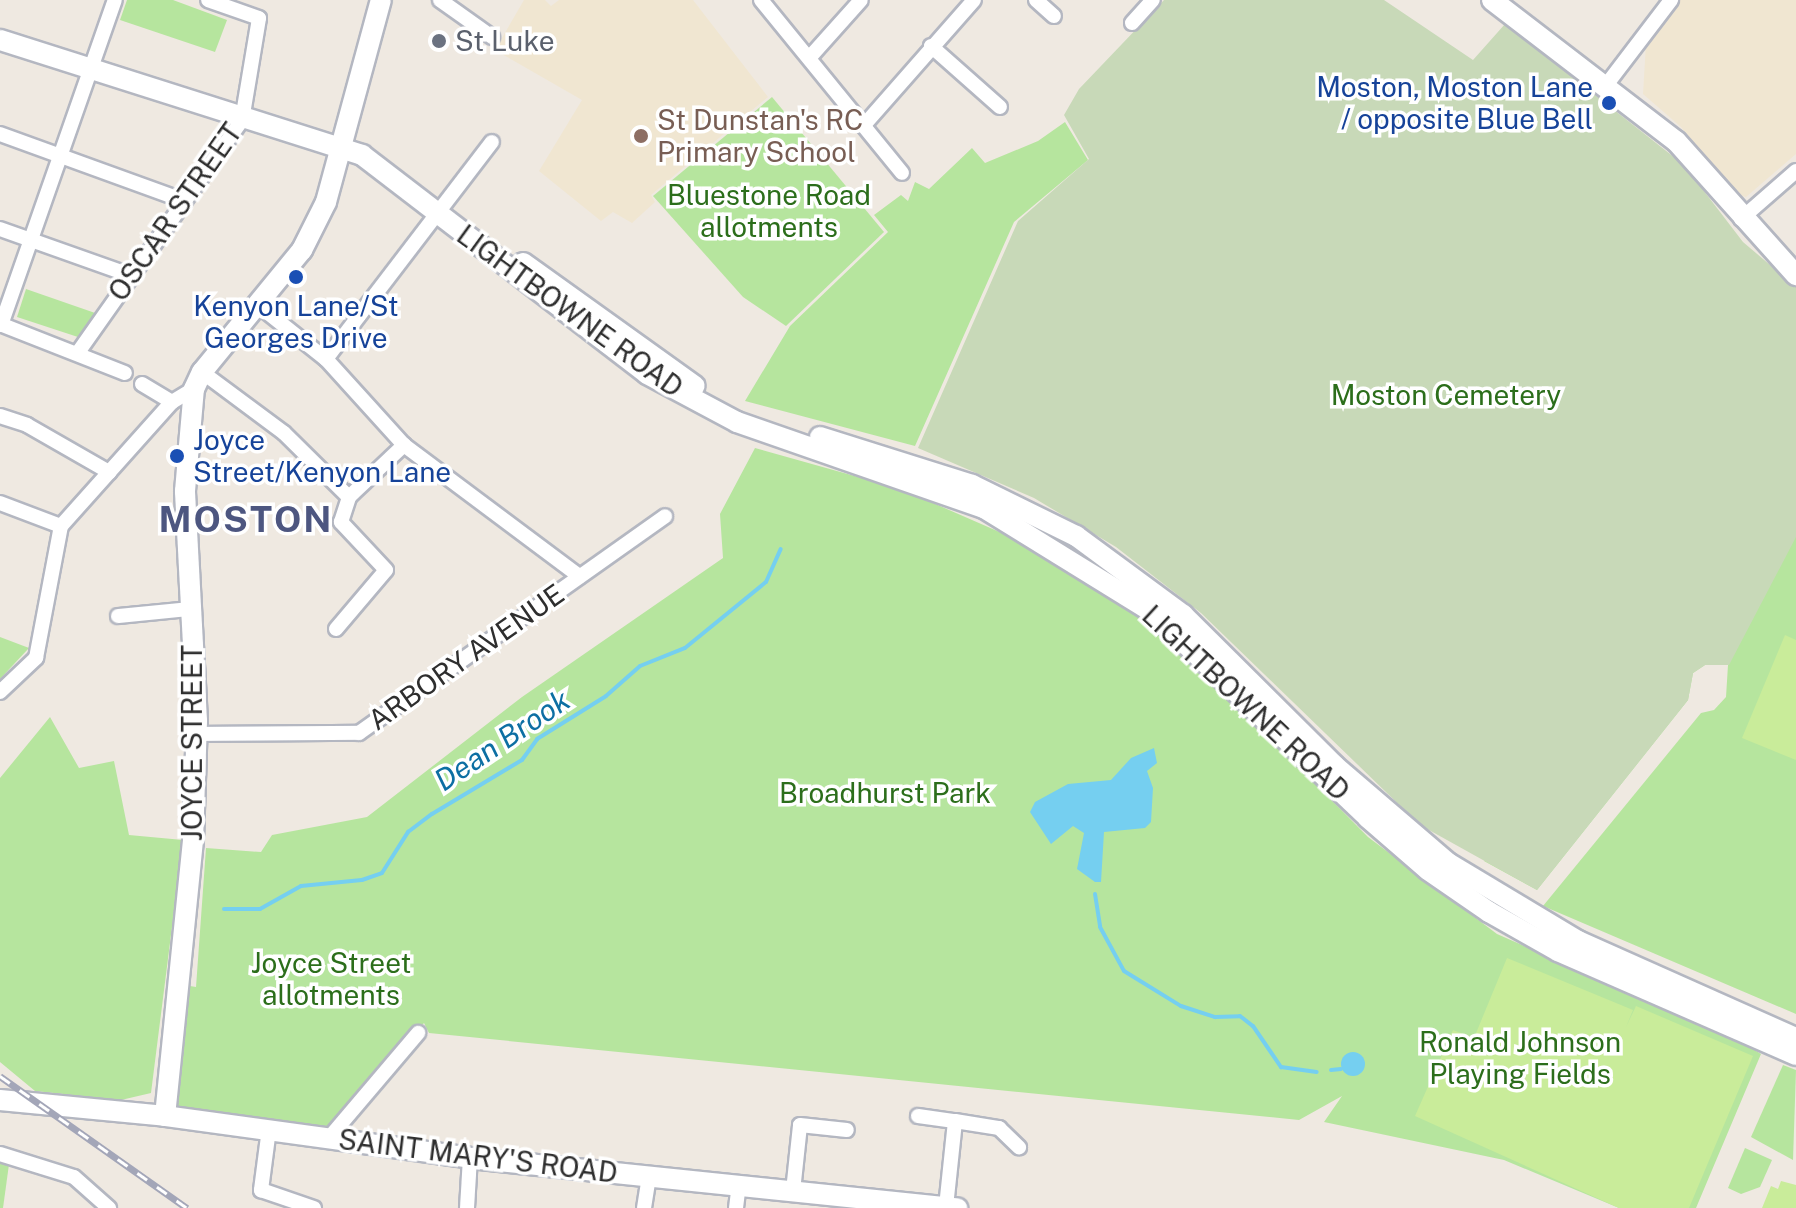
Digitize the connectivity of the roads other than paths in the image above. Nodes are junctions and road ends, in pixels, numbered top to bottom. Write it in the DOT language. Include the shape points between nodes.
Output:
graph roads {
  1 [pos="115,0"];
  2 [pos="208,0"];
  3 [pos="381,0"];
  4 [pos="440,0"];
  5 [pos="761,0"];
  6 [pos="861,0"];
  7 [pos="974,0"];
  8 [pos="1036,0"];
  9 [pos="1153,0"];
  10 [pos="1492,0"];
  11 [pos="1671,0"];
  12 [pos="1054,16"];
  13 [pos="1132,23"];
  14 [pos="492,37"];
  15 [pos="0,40"];
  16 [pos="931,46"];
  17 [pos="810,57"];
  18 [pos="91,70"];
  19 [pos="1607,84"];
  20 [pos="1000,107"];
  21 [pos="242,120"];
  22 [pos="865,124"];
  23 [pos="0,134"];
  24 [pos="492,142"];
  25 [pos="343,148"];
  26 [pos="61,155"];
  27 [pos="1796,171"];
  28 [pos="902,173"];
  29 [pos="185,201"];
  30 [pos="440,208"];
  31 [pos="1741,219"];
  32 [pos="0,229"];
  33 [pos="31,240"];
  34 [pos="130,275"];
  35 [pos="1796,275"];
  36 [pos="258,305"];
  37 [pos="0,325"];
  38 [pos="79,351"];
  39 [pos="326,359"];
  40 [pos="125,373"];
  41 [pos="198,380"];
  42 [pos="142,384"];
  43 [pos="172,402"];
  44 [pos="0,416"];
  45 [pos="404,445"];
  46 [pos="109,472"];
  47 [pos="349,497"];
  48 [pos="7,506"];
  49 [pos="665,516"];
  50 [pos="61,526"];
  51 [pos="579,576"];
  52 [pos="189,609"];
  53 [pos="118,616"];
  54 [pos="336,629"];
  55 [pos="0,692"];
  56 [pos="197,734"];
  57 [pos="418,1033"];
  58 [pos="1796,1038"];
  59 [pos="1796,1055"];
  60 [pos="0,1100"];
  61 [pos="165,1116"];
  62 [pos="918,1116"];
  63 [pos="955,1121"];
  64 [pos="269,1129"];
  65 [pos="847,1130"];
  66 [pos="329,1138"];
  67 [pos="1019,1147"];
  68 [pos="0,1154"];
  69 [pos="470,1158"];
  70 [pos="649,1177"];
  71 [pos="739,1185"];
  72 [pos="793,1191"];
  73 [pos="860,1203"];
  74 [pos="952,1207"];
  75 [pos="109,1208"];
  76 [pos="314,1208"];
  77 [pos="467,1208"];
  78 [pos="644,1208"];
  79 [pos="736,1208"];
  1 -- 18 [label="street"];
  2 -- 21 [label="street, OSCAR STREET" via="259,18"];
  3 -- 25 [label="main road"];
  4 -- 14 [label="street"];
  5 -- 17 [label="street"];
  6 -- 17 [label="street"];
  7 -- 16 [label="street"];
  8 -- 12 [label="street"];
  9 -- 13 [label="street"];
  10 -- 19 [label="main road"];
  11 -- 19 [label="street"];
  15 -- 18 [label="main road, LIGHTBOWNE ROAD"];
  16 -- 20 [label="street"];
  16 -- 22 [label="street"];
  17 -- 22 [label="street"];
  18 -- 21 [label="main road, LIGHTBOWNE ROAD"];
  18 -- 26 [label="street"];
  19 -- 31 [label="main road" via="1687,151"];
  21 -- 25 [label="main road, LIGHTBOWNE ROAD"];
  21 -- 29 [label="street, OSCAR STREET"];
  22 -- 28 [label="street"];
  23 -- 26 [label="street"];
  24 -- 30 [label="street"];
  25 -- 30 [label="main road, LIGHTBOWNE ROAD"];
  25 -- 36 [label="main road" via="326,202 302,250"];
  26 -- 29 [label="street"];
  26 -- 33 [label="street"];
  27 -- 31 [label="street"];
  29 -- 34 [label="street, OSCAR STREET"];
  30 -- 39 [label="street"];
  30 -- 58 [label="main road, LIGHTBOWNE ROAD" via="654,360 730,406 972,485 1076,536 1183,615 1347,777 1447,862 1578,941"];
  30 -- 59 [label="main road, LIGHTBOWNE ROAD" via="647,374 711,411 918,481 1038,538 1151,611 1368,818 1450,885 1558,951"];
  31 -- 35 [label="main road"];
  32 -- 33 [label="street"];
  33 -- 34 [label="street"];
  33 -- 37 [label="street"];
  34 -- 38 [label="street, OSCAR STREET"];
  36 -- 39 [label="street"];
  36 -- 41 [label="main road"];
  37 -- 38 [label="street"];
  38 -- 40 [label="street"];
  39 -- 45 [label="street"];
  41 -- 43 [label="street"];
  41 -- 47 [label="street" via="284,433"];
  41 -- 52 [label="main road, JOYCE STREET" via="185,491"];
  42 -- 43 [label="street"];
  43 -- 46 [label="street"];
  44 -- 46 [label="street" via="27,425"];
  45 -- 47 [label="street"];
  45 -- 51 [label="street"];
  46 -- 50 [label="street"];
  47 -- 54 [label="street" via="341,522 386,570"];
  48 -- 50 [label="street"];
  49 -- 51 [label="street, ARBORY AVENUE"];
  50 -- 55 [label="street" via="36,658"];
  51 -- 56 [label="street, ARBORY AVENUE" via="359,733"];
  52 -- 53 [label="street"];
  52 -- 56 [label="main road, JOYCE STREET"];
  56 -- 61 [label="main road, JOYCE STREET" via="193,841"];
  57 -- 66 [label="street"];
  60 -- 61 [label="main road, SAINT MARY'S ROAD"];
  61 -- 64 [label="main road, SAINT MARY'S ROAD"];
  62 -- 63 [label="street"];
  63 -- 67 [label="street" via="999,1128"];
  63 -- 74 [label="street"];
  64 -- 66 [label="main road, SAINT MARY'S ROAD"];
  64 -- 76 [label="street" via="261,1190"];
  65 -- 72 [label="street" via="800,1125"];
  66 -- 69 [label="main road, SAINT MARY'S ROAD"];
  68 -- 75 [label="street" via="74,1177"];
  69 -- 70 [label="main road, SAINT MARY'S ROAD"];
  69 -- 77 [label="street"];
  70 -- 71 [label="main road, SAINT MARY'S ROAD"];
  70 -- 78 [label="street"];
  71 -- 72 [label="main road, SAINT MARY'S ROAD"];
  71 -- 79 [label="street"];
  72 -- 73 [label="main road, SAINT MARY'S ROAD"];
  73 -- 74 [label="main road, SAINT MARY'S ROAD"];
}
